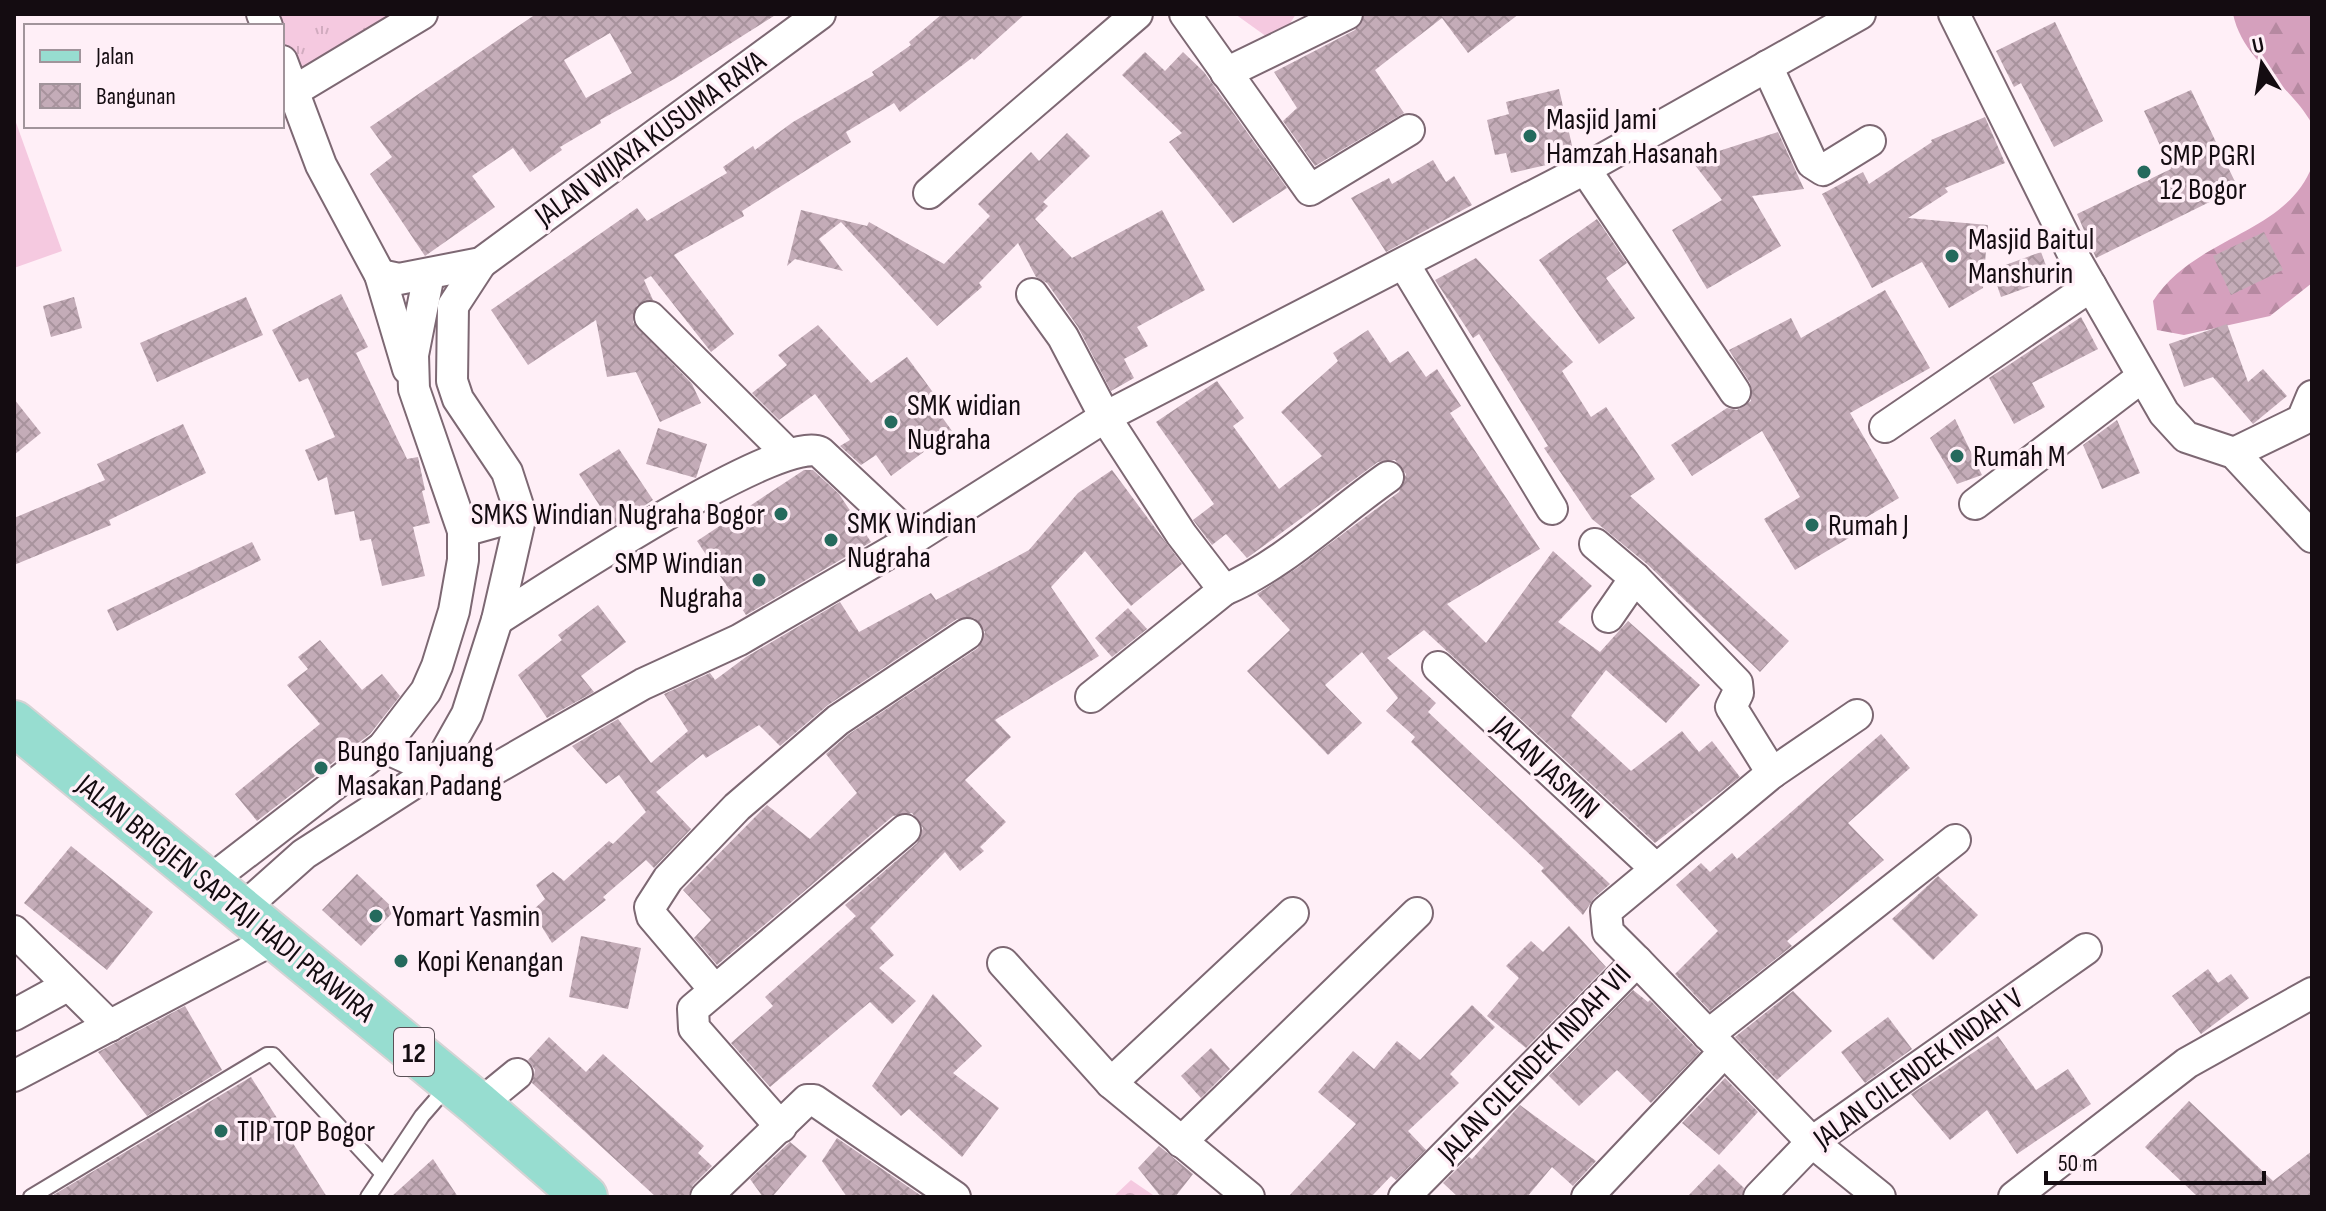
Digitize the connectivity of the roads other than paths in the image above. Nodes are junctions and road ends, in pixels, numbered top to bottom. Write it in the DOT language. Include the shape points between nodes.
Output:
graph roads {
  1 [pos="422,14"];
  2 [pos="820,14"];
  3 [pos="1137,14"];
  4 [pos="1185,14"];
  5 [pos="1347,14"];
  6 [pos="1860,14"];
  7 [pos="1954,14"];
  8 [pos="284,66"];
  9 [pos="1767,66"];
  10 [pos="1226,73"];
  11 [pos="294,91"];
  12 [pos="1409,130"];
  13 [pos="1870,141"];
  14 [pos="1585,169"];
  15 [pos="929,193"];
  16 [pos="481,263"];
  17 [pos="1404,264"];
  18 [pos="429,274"];
  19 [pos="380,275"];
  20 [pos="2091,286"];
  21 [pos="1032,294"];
  22 [pos="650,317"];
  23 [pos="2142,377"];
  24 [pos="455,389"];
  25 [pos="1735,392"];
  26 [pos="2312,396"];
  27 [pos="417,401"];
  28 [pos="1105,417"];
  29 [pos="1885,427"];
  30 [pos="786,452"];
  31 [pos="2234,453"];
  32 [pos="1388,477"];
  33 [pos="1975,504"];
  34 [pos="1552,509"];
  35 [pos="521,515"];
  36 [pos="463,531"];
  37 [pos="2312,537"];
  38 [pos="913,539"];
  39 [pos="1595,544"];
  40 [pos="1635,578"];
  41 [pos="1224,590"];
  42 [pos="1608,617"];
  43 [pos="497,620"];
  44 [pos="967,634"];
  45 [pos="1438,667"];
  46 [pos="1091,697"];
  47 [pos="1857,715"];
  48 [pos="14,723"];
  49 [pos="383,747"];
  50 [pos="436,769"];
  51 [pos="1772,773"];
  52 [pos="279,827"];
  53 [pos="905,830"];
  54 [pos="1955,840"];
  55 [pos="304,854"];
  56 [pos="1654,867"];
  57 [pos="207,883"];
  58 [pos="240,911"];
  59 [pos="1293,913"];
  60 [pos="1417,913"];
  61 [pos="14,931"];
  62 [pos="276,938"];
  63 [pos="2086,949"];
  64 [pos="1637,961"];
  65 [pos="1003,963"];
  66 [pos="67,986"];
  67 [pos="714,989"];
  68 [pos="2312,993"];
  69 [pos="14,1015"];
  70 [pos="110,1026"];
  71 [pos="1716,1044"];
  72 [pos="517,1074"];
  73 [pos="14,1076"];
  74 [pos="1111,1083"];
  75 [pos="465,1094"];
  76 [pos="781,1127"];
  77 [pos="1181,1142"];
  78 [pos="1812,1142"];
  79 [pos="383,1174"];
  80 [pos="31,1197"];
  81 [pos="368,1197"];
  82 [pos="585,1197"];
  83 [pos="706,1197"];
  84 [pos="955,1197"];
  85 [pos="1249,1197"];
  86 [pos="1404,1197"];
  87 [pos="1587,1197"];
  88 [pos="1759,1197"];
  89 [pos="1880,1197"];
  90 [pos="2014,1197"];
  1 -- 11 [label="street"];
  2 -- 16 [label="street, JALAN WIJAYA KUSUMA RAYA"];
  3 -- 15 [label="street"];
  4 -- 10 [label="street"];
  5 -- 10 [label="street"];
  6 -- 9 [label="street"];
  7 -- 20 [label="street"];
  8 -- 11 [label="street"];
  9 -- 13 [label="street" via="1812,163 1823,170"];
  9 -- 14 [label="street"];
  10 -- 12 [label="street" via="1310,190"];
  11 -- 19 [label="street" via="321,165"];
  14 -- 17 [label="street"];
  14 -- 25 [label="street"];
  16 -- 18 [label="street, JALAN WIJAYA KUSUMA RAYA"];
  16 -- 24 [label="street, JALAN WIJAYA KUSUMA RAYA" via="453,306"];
  17 -- 28 [label="street"];
  17 -- 34 [label="street"];
  18 -- 19 [label="street, JALAN WIJAYA KUSUMA RAYA" via="399,279"];
  18 -- 27 [label="street" via="413,355"];
  19 -- 27 [label="street"];
  20 -- 23 [label="street"];
  20 -- 29 [label="street"];
  21 -- 28 [label="street" via="1063,337"];
  22 -- 30 [label="street"];
  23 -- 31 [label="street" via="2186,437"];
  23 -- 33 [label="street"];
  24 -- 27 [label="street"];
  24 -- 35 [label="street, JALAN WIJAYA KUSUMA RAYA" via="507,472"];
  26 -- 31 [label="street" via="2302,420"];
  27 -- 36 [label="street"];
  28 -- 38 [label="street"];
  28 -- 41 [label="street"];
  30 -- 38 [label="street" via="820,452"];
  30 -- 43 [label="street" via="662,517"];
  31 -- 37 [label="street"];
  32 -- 41 [label="street" via="1259,575"];
  35 -- 36 [label="street"];
  35 -- 43 [label="street"];
  36 -- 49 [label="street" via="454,611 437,666 426,691"];
  38 -- 50 [label="street" via="739,640 643,684 486,774"];
  39 -- 40 [label="street"];
  40 -- 42 [label="street"];
  40 -- 51 [label="street" via="1737,683 1731,707"];
  41 -- 46 [label="street"];
  43 -- 50 [label="street" via="467,714"];
  44 -- 67 [label="street" via="838,720 737,807 668,879 650,907 652,916"];
  45 -- 56 [label="street, JALAN JASMIN"];
  47 -- 51 [label="street, JALAN CILENDEK INDAH VII"];
  48 -- 57 [label="main road, JALAN BRIGJEN SAPTAJI HADI PRAWIRA / 12"];
  49 -- 50 [label="street"];
  49 -- 52 [label="street"];
  50 -- 55 [label="street"];
  51 -- 56 [label="street, JALAN CILENDEK INDAH VII"];
  52 -- 55 [label="street"];
  52 -- 57 [label="street"];
  53 -- 67 [label="street"];
  54 -- 71 [label="street"];
  55 -- 58 [label="street"];
  56 -- 64 [label="street, JALAN CILENDEK INDAH VII" via="1606,911 1608,932"];
  57 -- 58 [label="main road, JALAN BRIGJEN SAPTAJI HADI PRAWIRA / 12"];
  58 -- 62 [label="main road, JALAN BRIGJEN SAPTAJI HADI PRAWIRA / 12"];
  59 -- 74 [label="street"];
  60 -- 77 [label="street"];
  61 -- 66 [label="street"];
  62 -- 70 [label="street"];
  62 -- 75 [label="main road, JALAN BRIGJEN SAPTAJI HADI PRAWIRA / 12"];
  63 -- 78 [label="street, JALAN CILENDEK INDAH V"];
  64 -- 71 [label="street"];
  64 -- 86 [label="street, JALAN CILENDEK INDAH VII"];
  65 -- 74 [label="street"];
  66 -- 69 [label="street"];
  66 -- 70 [label="street"];
  67 -- 76 [label="street" via="693,1009 694,1028"];
  68 -- 90 [label="street" via="2187,1063"];
  70 -- 73 [label="street"];
  71 -- 78 [label="street"];
  71 -- 87 [label="street"];
  72 -- 75 [label="street"];
  74 -- 77 [label="street"];
  75 -- 79 [label="lane" via="422,1116"];
  75 -- 82 [label="main road, JALAN BRIGJEN SAPTAJI HADI PRAWIRA / 12"];
  76 -- 83 [label="street"];
  76 -- 84 [label="street" via="807,1100 814,1100"];
  77 -- 85 [label="street"];
  78 -- 88 [label="street, JALAN CILENDEK INDAH V"];
  78 -- 89 [label="street"];
  79 -- 80 [label="lane" via="273,1055 267,1055"];
  79 -- 81 [label="lane"];
}
